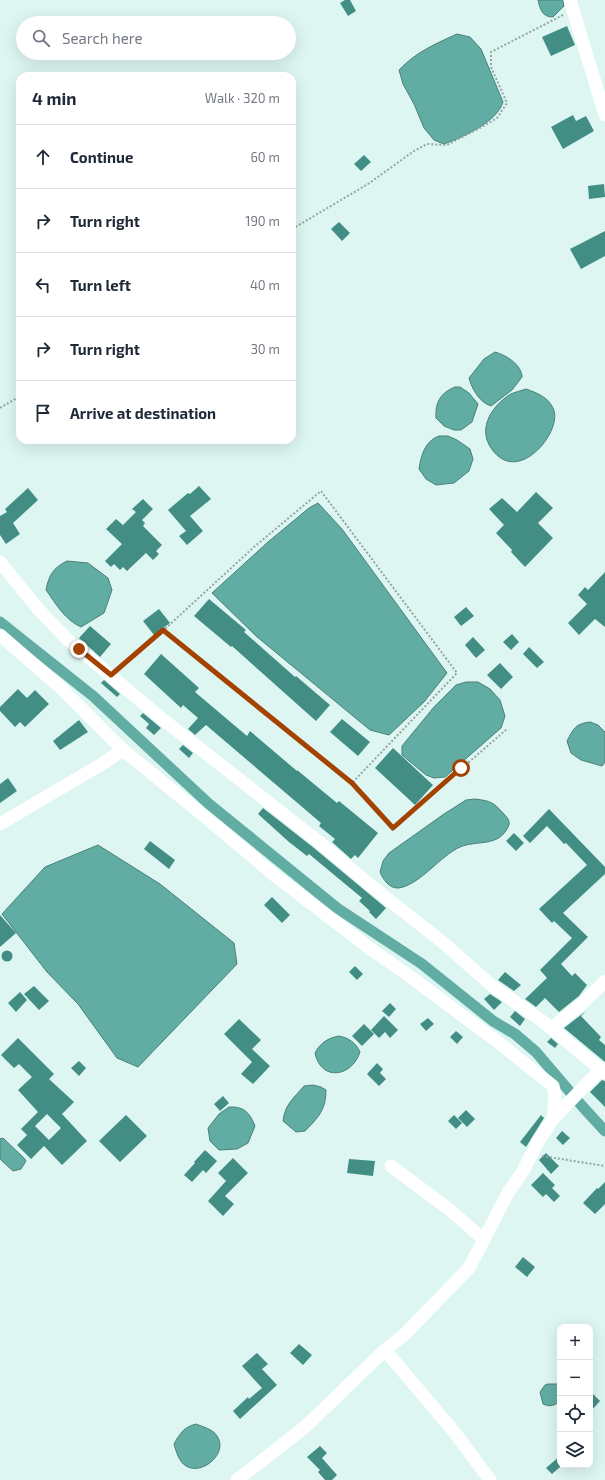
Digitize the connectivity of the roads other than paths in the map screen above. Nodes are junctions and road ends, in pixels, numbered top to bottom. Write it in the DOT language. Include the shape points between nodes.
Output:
graph roads {
  1 [pos="571,5"];
  2 [pos="605,115"];
  3 [pos="0,562"];
  4 [pos="0,635"];
  5 [pos="123,750"];
  6 [pos="0,824"];
  7 [pos="605,981"];
  8 [pos="552,1028"];
  9 [pos="603,1071"];
  10 [pos="553,1119"];
  11 [pos="391,1166"];
  12 [pos="484,1240"];
  13 [pos="385,1350"];
  14 [pos="237,1480"];
  15 [pos="490,1480"];
  1 -- 2 [label="street"];
  3 -- 8 [label="street" via="39,610 64,635 161,718 319,842 491,985"];
  4 -- 5 [label="street" via="60,687"];
  5 -- 6 [label="street"];
  5 -- 10 [label="street" via="323,914 504,1046 553,1086"];
  7 -- 8 [label="street"];
  8 -- 9 [label="street"];
  9 -- 10 [label="street"];
  10 -- 12 [label="street" via="509,1191"];
  11 -- 12 [label="street" via="450,1210"];
  12 -- 13 [label="street" via="469,1268 404,1335"];
  13 -- 14 [label="street" via="305,1427"];
  13 -- 15 [label="street"];
}
